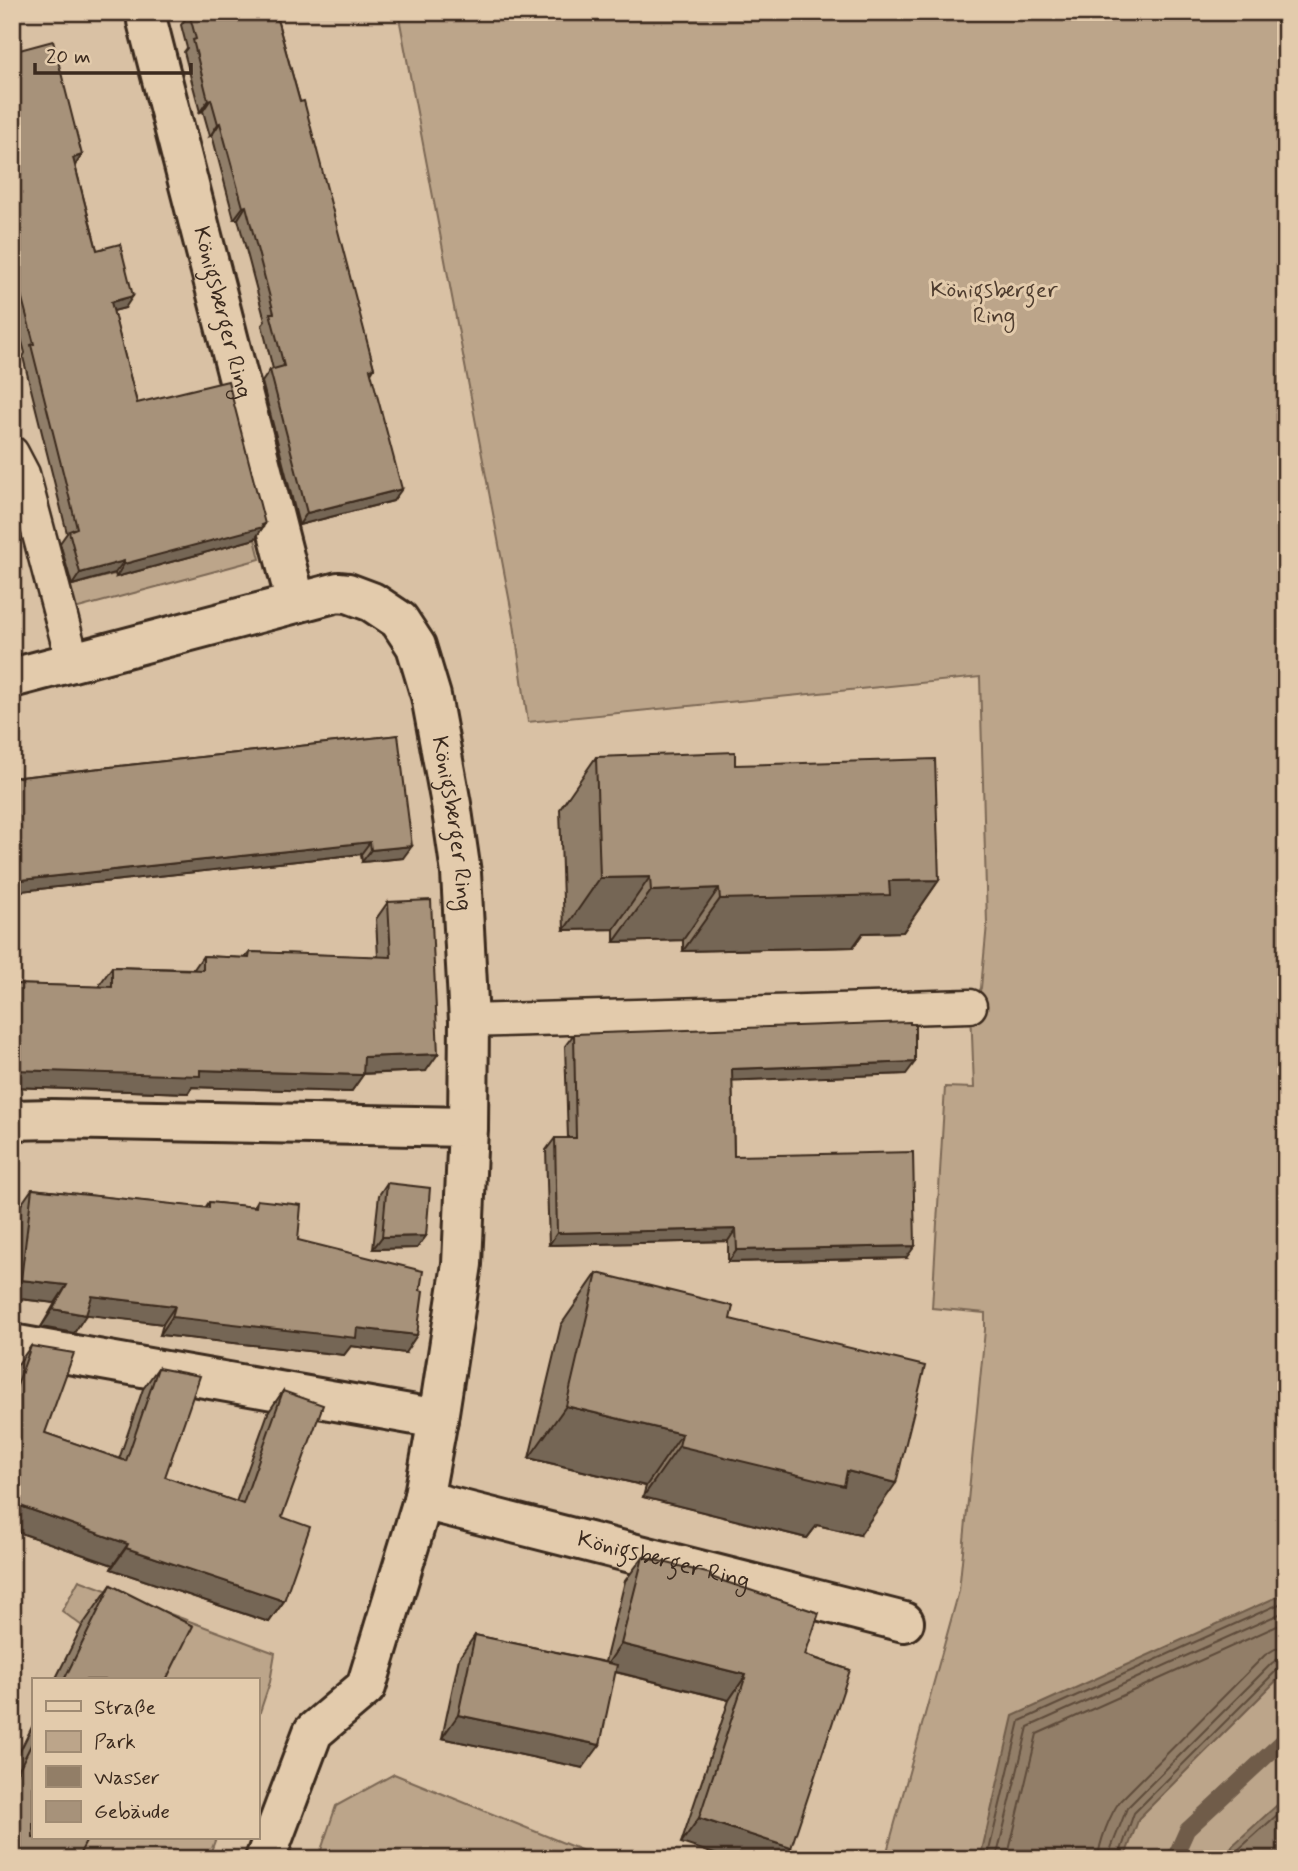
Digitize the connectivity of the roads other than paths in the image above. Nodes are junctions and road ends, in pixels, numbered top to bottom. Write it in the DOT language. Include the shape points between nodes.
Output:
graph roads {
  1 [pos="147,21"];
  2 [pos="12,453"];
  3 [pos="296,603"];
  4 [pos="73,662"];
  5 [pos="12,678"];
  6 [pos="970,1006"];
  7 [pos="468,1021"];
  8 [pos="12,1120"];
  9 [pos="468,1127"];
  10 [pos="12,1344"];
  11 [pos="438,1419"];
  12 [pos="423,1500"];
  13 [pos="904,1622"];
  14 [pos="265,1859"];
  1 -- 3 [label="street, Königsberger Ring"];
  2 -- 4 [label="lane" via="23,474"];
  3 -- 4 [label="street, Königsberger Ring"];
  3 -- 7 [label="street, Königsberger Ring" via="348,593 399,620 416,646 431,696 461,873"];
  4 -- 5 [label="street, Königsberger Ring"];
  6 -- 7 [label="lane"];
  7 -- 9 [label="street, Königsberger Ring"];
  8 -- 9 [label="street"];
  9 -- 11 [label="street, Königsberger Ring" via="462,1264"];
  10 -- 11 [label="street"];
  11 -- 12 [label="street, Königsberger Ring"];
  12 -- 13 [label="street, Königsberger Ring"];
  12 -- 14 [label="street, Königsberger Ring" via="366,1687 313,1732"];
}
